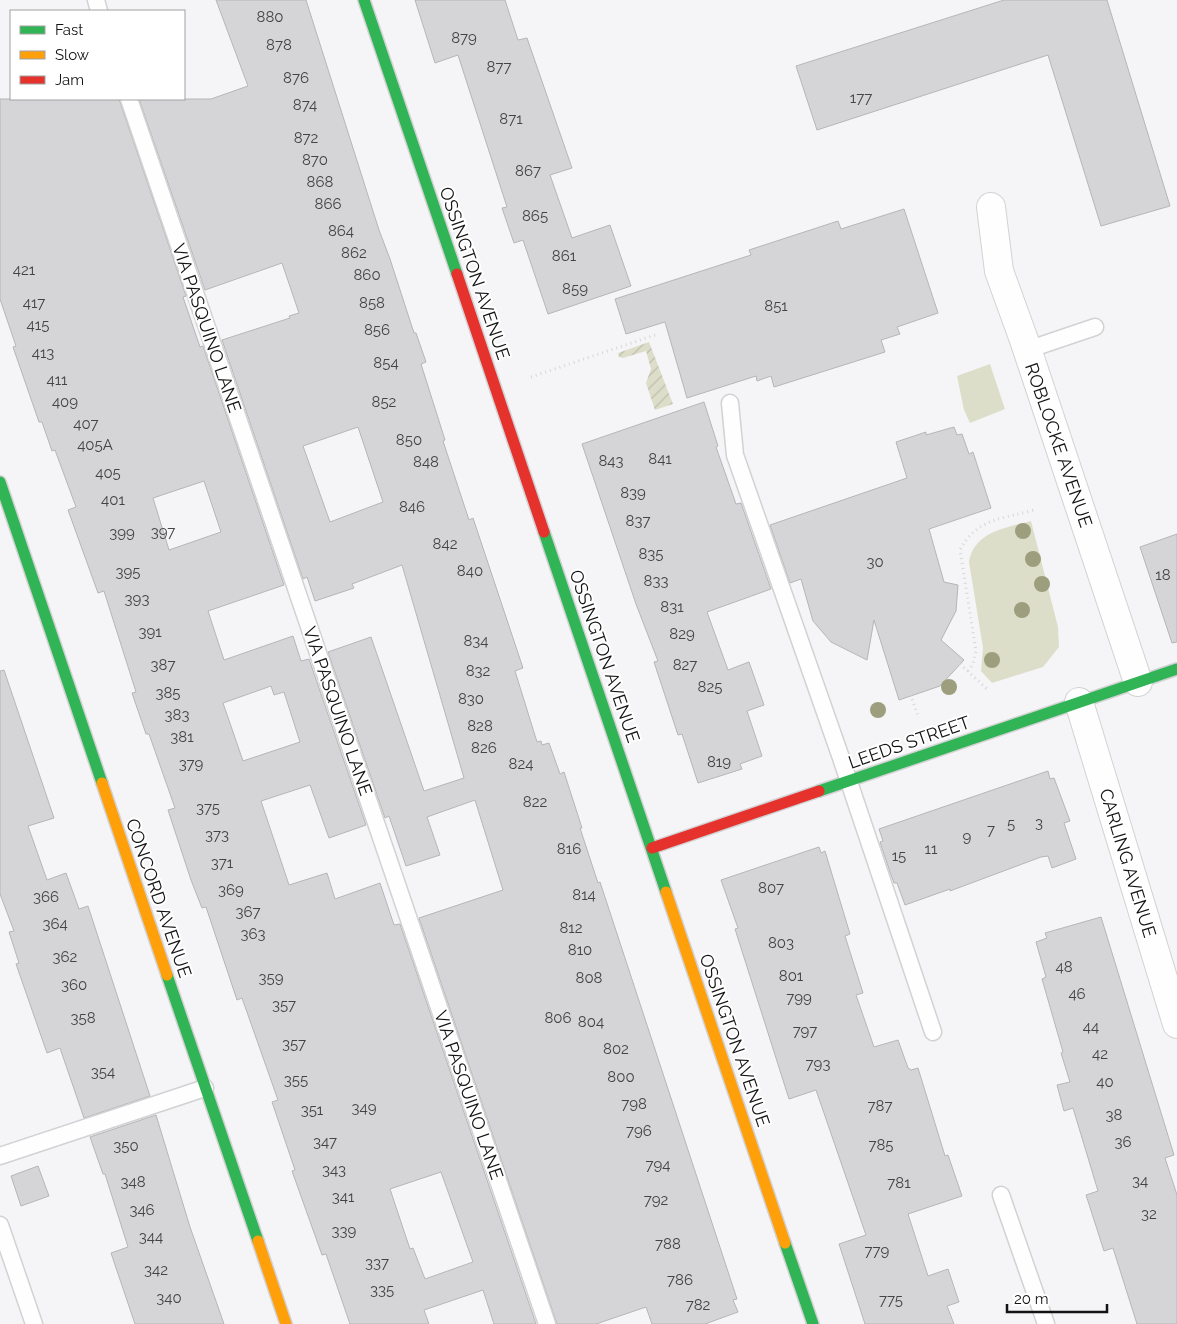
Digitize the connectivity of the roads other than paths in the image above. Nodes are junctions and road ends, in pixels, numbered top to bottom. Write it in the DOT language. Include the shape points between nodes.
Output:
graph roads {
  1 [pos="364,0"];
  2 [pos="129,100"];
  3 [pos="991,206"];
  4 [pos="1095,327"];
  5 [pos="1027,350"];
  6 [pos="730,403"];
  7 [pos="0,482"];
  8 [pos="1177,669"];
  9 [pos="1138,682"];
  10 [pos="1079,702"];
  11 [pos="849,781"];
  12 [pos="652,848"];
  13 [pos="1177,1024"];
  14 [pos="933,1032"];
  15 [pos="205,1088"];
  16 [pos="0,1156"];
  17 [pos="1001,1195"];
  18 [pos="0,1225"];
  19 [pos="34,1324"];
  20 [pos="286,1324"];
  21 [pos="547,1324"];
  22 [pos="813,1324"];
  23 [pos="1046,1324"];
  1 -- 12 [label="street, OSSINGTON AVENUE"];
  2 -- 21 [label="lane, VIA PASQUINO LANE"];
  3 -- 5 [label="street, ROBLOCKE AVENUE" via="998,271"];
  4 -- 5 [label="lane"];
  5 -- 9 [label="street, ROBLOCKE AVENUE"];
  6 -- 11 [label="lane" via="735,455"];
  7 -- 15 [label="street, CONCORD AVENUE"];
  8 -- 9 [label="street, LEEDS STREET"];
  9 -- 10 [label="street, LEEDS STREET"];
  10 -- 11 [label="street, LEEDS STREET"];
  10 -- 13 [label="street, CARLING AVENUE"];
  11 -- 12 [label="street, LEEDS STREET"];
  11 -- 14 [label="lane"];
  12 -- 22 [label="street, OSSINGTON AVENUE"];
  15 -- 16 [label="lane"];
  15 -- 20 [label="street, CONCORD AVENUE"];
  17 -- 23 [label="lane"];
  18 -- 19 [label="lane"];
}
